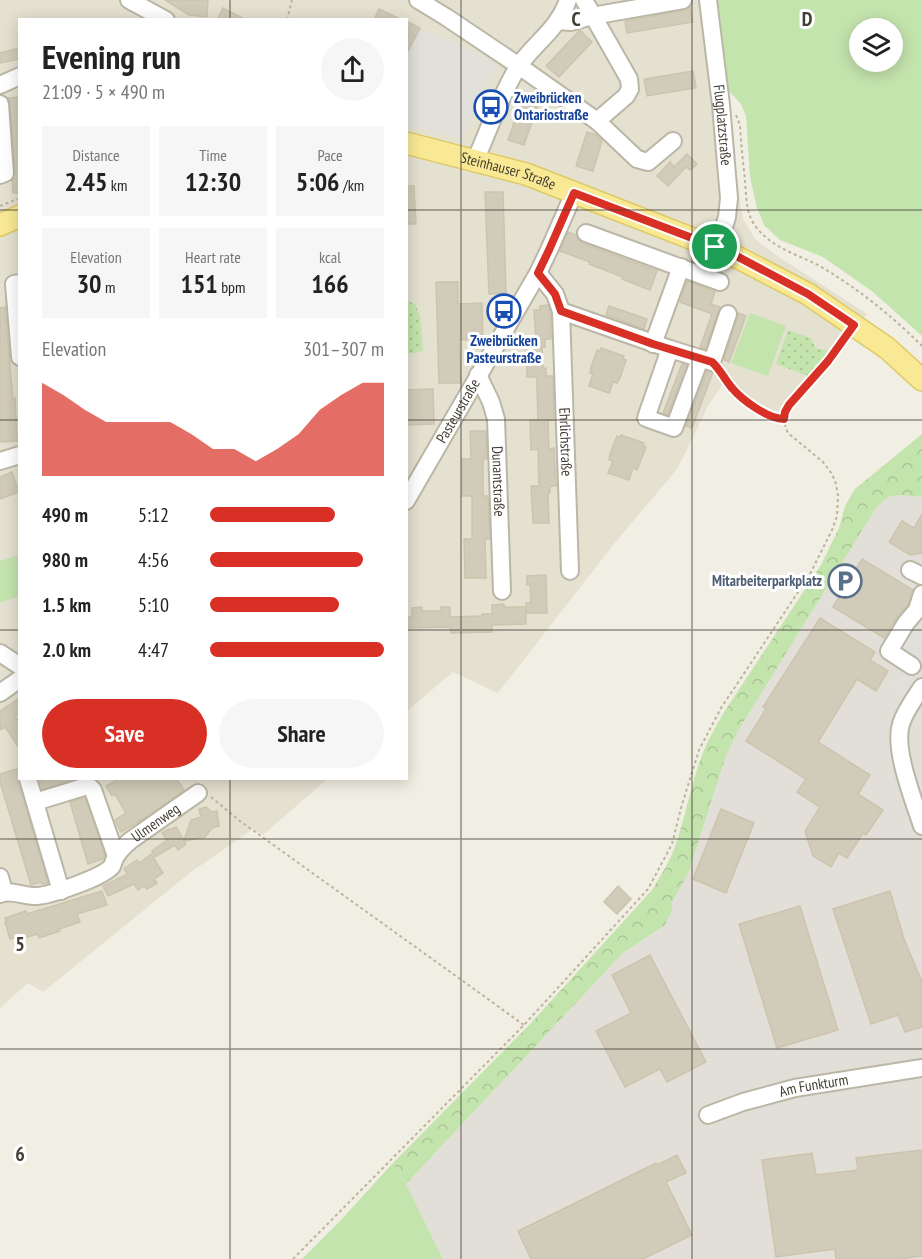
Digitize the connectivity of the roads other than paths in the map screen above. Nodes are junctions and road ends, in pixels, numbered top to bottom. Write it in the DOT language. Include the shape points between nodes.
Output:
graph roads {
  1 [pos="129,0"];
  2 [pos="418,0"];
  3 [pos="568,0"];
  4 [pos="584,0"];
  5 [pos="683,0"];
  6 [pos="708,0"];
  7 [pos="592,16"];
  8 [pos="162,18"];
  9 [pos="558,21"];
  10 [pos="519,66"];
  11 [pos="18,77"];
  12 [pos="0,85"];
  13 [pos="0,107"];
  14 [pos="597,121"];
  15 [pos="673,141"];
  16 [pos="408,144"];
  17 [pos="476,161"];
  18 [pos="0,175"];
  19 [pos="574,193"];
  20 [pos="18,217"];
  21 [pos="0,225"];
  22 [pos="586,233"];
  23 [pos="715,247"];
  24 [pos="681,267"];
  25 [pos="538,273"];
  26 [pos="720,282"];
  27 [pos="18,283"];
  28 [pos="8,308"];
  29 [pos="561,311"];
  30 [pos="728,314"];
  31 [pos="653,344"];
  32 [pos="18,349"];
  33 [pos="670,349"];
  34 [pos="706,361"];
  35 [pos="478,375"];
  36 [pos="922,380"];
  37 [pos="18,456"];
  38 [pos="0,461"];
  39 [pos="408,498"];
  40 [pos="570,571"];
  41 [pos="502,591"];
  42 [pos="920,605"];
  43 [pos="0,653"];
  44 [pos="18,665"];
  45 [pos="912,666"];
  46 [pos="18,680"];
  47 [pos="922,687"];
  48 [pos="0,693"];
  49 [pos="29,780"];
  50 [pos="203,794"];
  51 [pos="35,802"];
  52 [pos="922,826"];
  53 [pos="116,856"];
  54 [pos="1,887"];
  55 [pos="61,891"];
  56 [pos="922,1068"];
  57 [pos="708,1115"];
  1 -- 8 [label="street"];
  2 -- 10 [label="street"];
  3 -- 9 [label="street"];
  4 -- 7 [label="street"];
  5 -- 7 [label="street"];
  6 -- 23 [label="street, Flugplatzstraße" via="729,198 725,224"];
  7 -- 9 [label="street"];
  7 -- 14 [label="street" via="629,79 630,89"];
  9 -- 10 [label="street"];
  10 -- 14 [label="street"];
  10 -- 17 [label="street"];
  11 -- 12 [label="street"];
  13 -- 18 [label="street" via="5,172"];
  14 -- 15 [label="street" via="637,159 648,162"];
  16 -- 17 [label="main road, Steinhauser Straße"];
  17 -- 19 [label="main road, Steinhauser Straße" via="526,174"];
  19 -- 23 [label="main road, Steinhauser Straße"];
  19 -- 25 [label="street, Pasteurstraße"];
  20 -- 21 [label="main road"];
  22 -- 24 [label="street"];
  23 -- 36 [label="main road, Steinhauser Straße" via="808,294 887,348"];
  24 -- 26 [label="street"];
  24 -- 31 [label="street"];
  25 -- 29 [label="street, Ehrlichstraße" via="555,294"];
  25 -- 35 [label="street, Pasteurstraße"];
  27 -- 28 [label="street" via="14,284"];
  28 -- 32 [label="street"];
  29 -- 31 [label="street"];
  29 -- 40 [label="street, Ehrlichstraße"];
  30 -- 34 [label="street"];
  31 -- 33 [label="street"];
  33 -- 34 [label="street"];
  33 -- 34 [label="street" via="646,418 674,428"];
  35 -- 39 [label="street, Pasteurstraße"];
  35 -- 41 [label="street, Dunantstraße" via="496,418"];
  37 -- 38 [label="street"];
  42 -- 45 [label="street" via="889,651"];
  43 -- 44 [label="street"];
  46 -- 48 [label="street"];
  47 -- 52 [label="street" via="908,708 899,735 901,757"];
  49 -- 51 [label="street"];
  50 -- 53 [label="street, Ulmenweg" via="131,840"];
  51 -- 53 [label="street, Ulmenweg" via="90,787"];
  51 -- 55 [label="street"];
  53 -- 55 [label="street, Ulmenweg" via="106,872"];
  54 -- 55 [label="street, Ulmenweg" via="34,896"];
  56 -- 57 [label="street, Am Funkturm" via="795,1088"];
}
